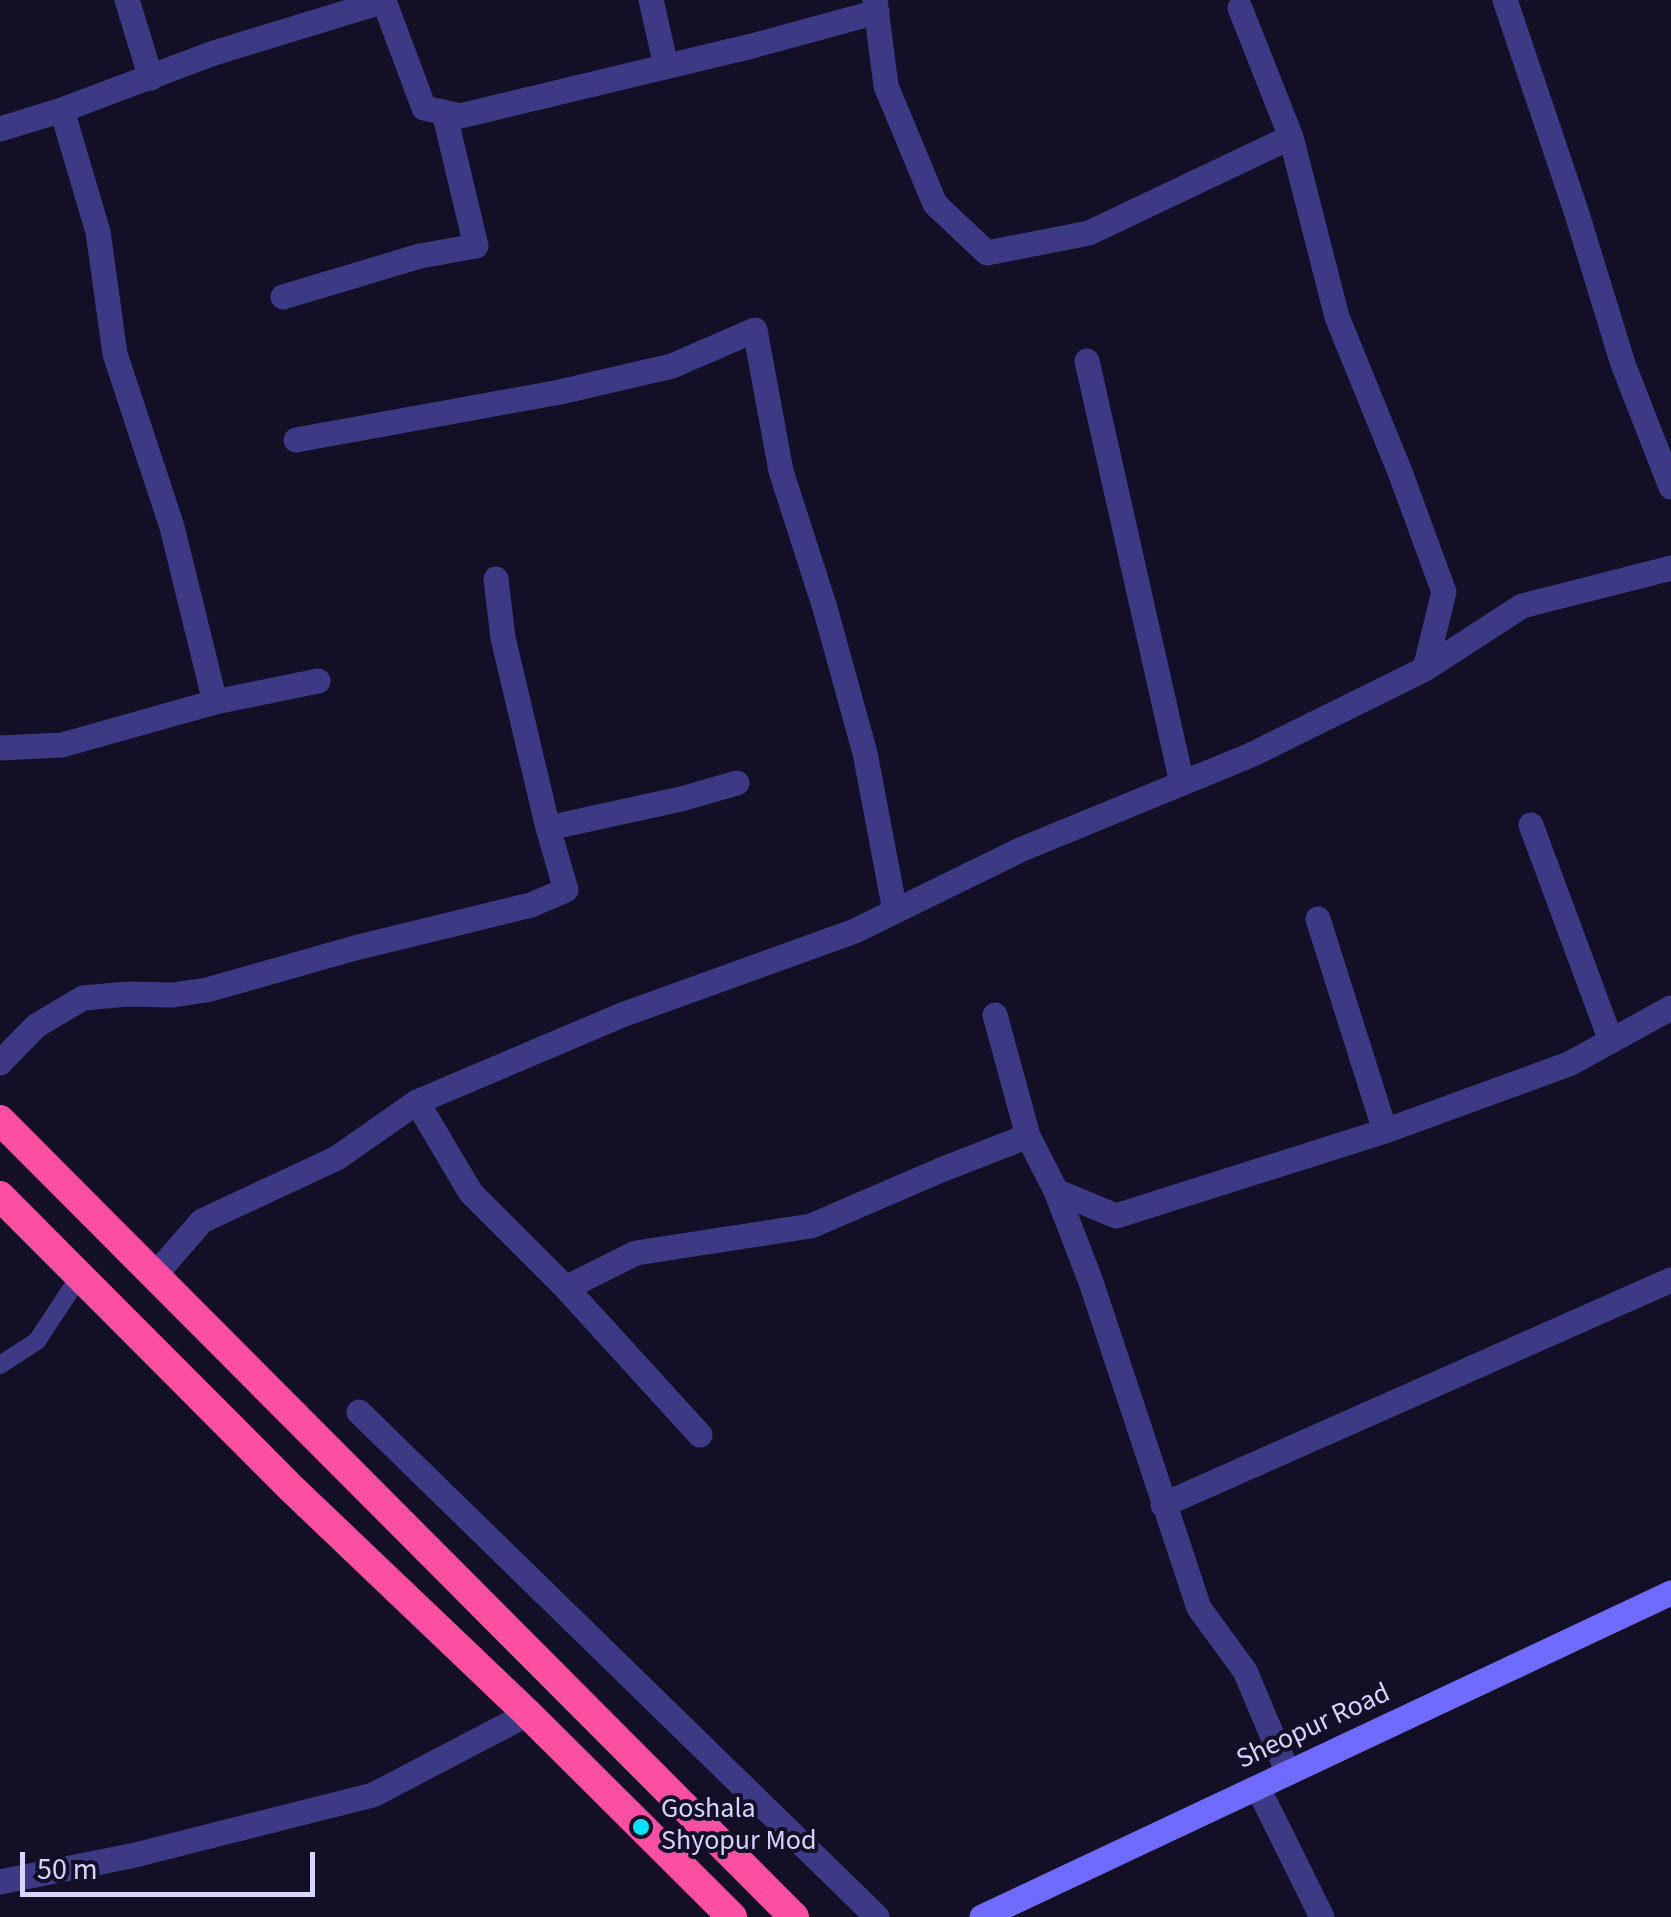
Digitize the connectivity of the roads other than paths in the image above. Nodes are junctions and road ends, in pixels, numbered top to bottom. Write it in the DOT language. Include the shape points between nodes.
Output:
graph roads {
  1 [pos="128,0"];
  2 [pos="384,0"];
  3 [pos="651,0"];
  4 [pos="1505,0"];
  5 [pos="876,6"];
  6 [pos="1240,8"];
  7 [pos="666,66"];
  8 [pos="151,78"];
  9 [pos="62,110"];
  10 [pos="444,112"];
  11 [pos="0,129"];
  12 [pos="1291,137"];
  13 [pos="283,297"];
  14 [pos="1087,361"];
  15 [pos="296,440"];
  16 [pos="1671,486"];
  17 [pos="1671,568"];
  18 [pos="496,579"];
  19 [pos="1426,668"];
  20 [pos="318,682"];
  21 [pos="215,702"];
  22 [pos="0,748"];
  23 [pos="736,783"];
  24 [pos="1182,783"];
  25 [pos="1531,825"];
  26 [pos="548,828"];
  27 [pos="894,912"];
  28 [pos="1318,919"];
  29 [pos="1671,1008"];
  30 [pos="995,1015"];
  31 [pos="1611,1040"];
  32 [pos="0,1062"];
  33 [pos="417,1102"];
  34 [pos="0,1120"];
  35 [pos="1385,1130"];
  36 [pos="1028,1136"];
  37 [pos="1056,1191"];
  38 [pos="0,1196"];
  39 [pos="82,1274"];
  40 [pos="154,1275"];
  41 [pos="1671,1280"];
  42 [pos="566,1288"];
  43 [pos="0,1366"];
  44 [pos="359,1412"];
  45 [pos="700,1434"];
  46 [pos="1164,1506"];
  47 [pos="1671,1593"];
  48 [pos="528,1714"];
  49 [pos="1288,1773"];
  50 [pos="1258,1788"];
  51 [pos="0,1882"];
  52 [pos="732,1917"];
  53 [pos="794,1917"];
  54 [pos="877,1917"];
  55 [pos="982,1917"];
  56 [pos="1322,1917"];
  1 -- 8 [label="street"];
  2 -- 8 [label="street"];
  2 -- 10 [label="street" via="424,108"];
  3 -- 7 [label="street"];
  4 -- 16 [label="street" via="1624,364"];
  5 -- 7 [label="street"];
  5 -- 12 [label="street" via="886,86 935,204 987,253 1089,233"];
  6 -- 12 [label="street"];
  7 -- 10 [label="street" via="460,116"];
  8 -- 9 [label="street"];
  9 -- 11 [label="street"];
  9 -- 21 [label="street" via="98,232 115,354 172,527"];
  10 -- 13 [label="street" via="476,246"];
  12 -- 19 [label="street" via="1338,317 1444,592"];
  14 -- 24 [label="street"];
  15 -- 27 [label="street" via="672,366 755,330 781,471 865,753"];
  17 -- 19 [label="street" via="1522,606"];
  18 -- 26 [label="street" via="503,638"];
  19 -- 24 [label="street"];
  20 -- 21 [label="street"];
  21 -- 22 [label="street" via="62,745"];
  23 -- 26 [label="street"];
  24 -- 27 [label="street" via="1020,850"];
  25 -- 31 [label="street"];
  26 -- 32 [label="street" via="566,890 532,905 207,990 83,998 36,1026"];
  27 -- 33 [label="street" via="622,1014"];
  28 -- 35 [label="street"];
  29 -- 31 [label="street"];
  30 -- 36 [label="street"];
  31 -- 35 [label="street" via="1570,1064"];
  33 -- 40 [label="street" via="337,1158 202,1221"];
  33 -- 42 [label="street" via="470,1193"];
  34 -- 40 [label="highway"];
  35 -- 37 [label="street" via="1116,1216"];
  36 -- 37 [label="street"];
  36 -- 42 [label="street" via="811,1226 636,1253"];
  37 -- 46 [label="street"];
  38 -- 39 [label="highway"];
  39 -- 43 [label="lane" via="38,1341"];
  39 -- 48 [label="highway" via="291,1488"];
  40 -- 53 [label="highway"];
  41 -- 46 [label="street"];
  42 -- 45 [label="street"];
  44 -- 54 [label="street"];
  46 -- 49 [label="street" via="1199,1608 1244,1670"];
  47 -- 49 [label="street, Sheopur Road"];
  48 -- 51 [label="street" via="372,1795"];
  48 -- 52 [label="highway"];
  49 -- 50 [label="street, Sheopur Road"];
  50 -- 55 [label="street, Sheopur Road"];
  50 -- 56 [label="street"];
}
